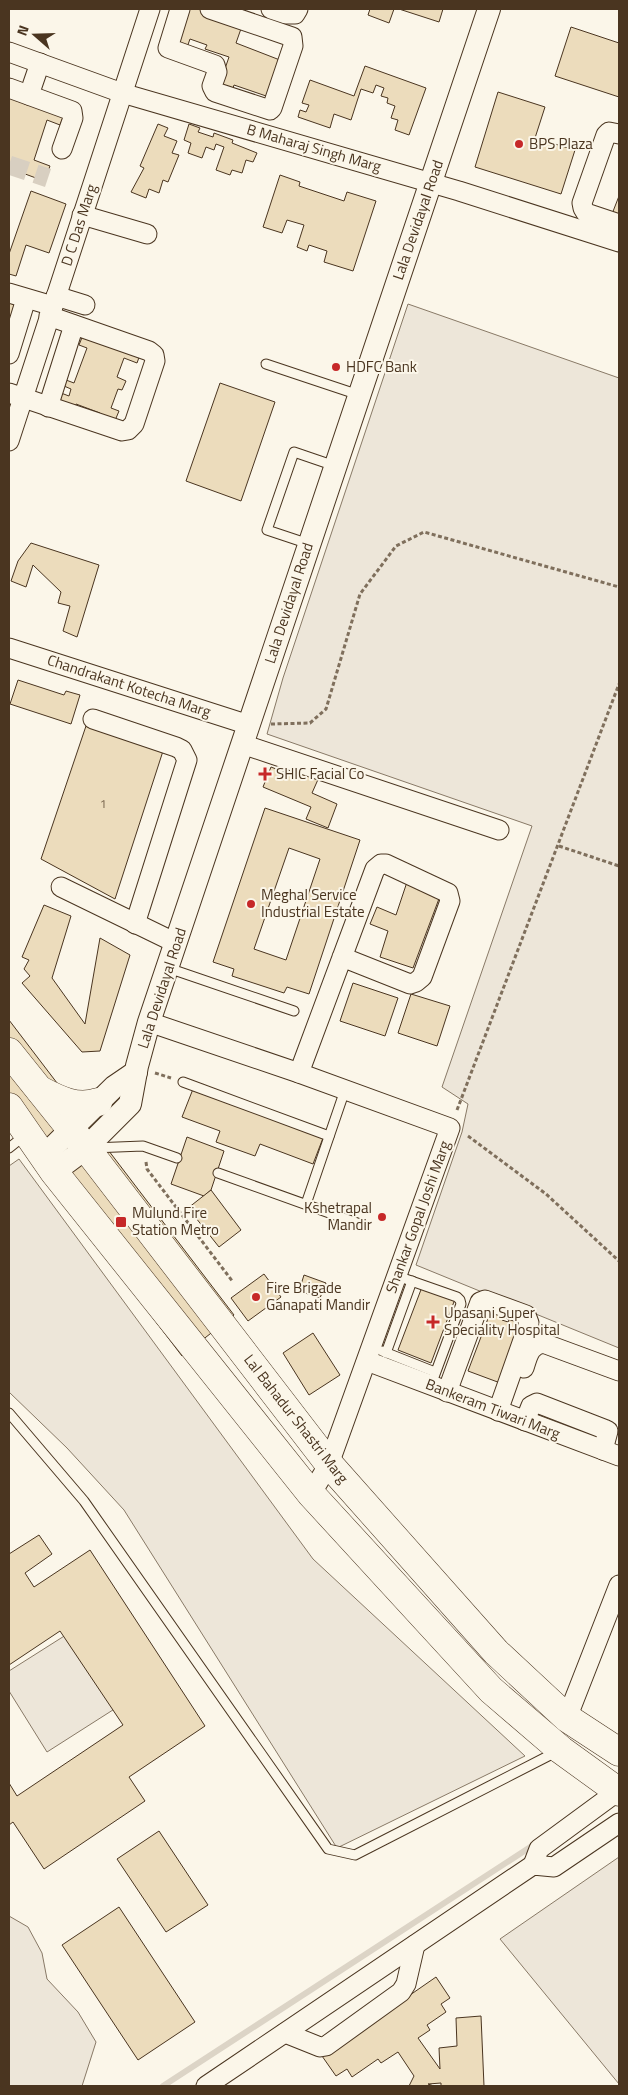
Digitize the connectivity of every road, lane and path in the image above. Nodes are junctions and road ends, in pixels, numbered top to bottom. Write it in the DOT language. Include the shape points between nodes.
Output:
graph roads {
  1 [pos="150,9"];
  2 [pos="180,9"];
  3 [pos="210,9"];
  4 [pos="271,9"];
  5 [pos="298,9"];
  6 [pos="489,9"];
  7 [pos="9,52"];
  8 [pos="40,63"];
  9 [pos="9,88"];
  10 [pos="122,93"];
  11 [pos="29,95"];
  12 [pos="619,134"];
  13 [pos="62,149"];
  14 [pos="431,183"];
  15 [pos="82,215"];
  16 [pos="613,231"];
  17 [pos="146,234"];
  18 [pos="18,296"];
  19 [pos="85,305"];
  20 [pos="52,306"];
  21 [pos="74,325"];
  22 [pos="9,354"];
  23 [pos="266,364"];
  24 [pos="359,395"];
  25 [pos="16,396"];
  26 [pos="48,407"];
  27 [pos="9,441"];
  28 [pos="335,466"];
  29 [pos="309,544"];
  30 [pos="619,587"];
  31 [pos="9,648"];
  32 [pos="619,684"];
  33 [pos="93,720"];
  34 [pos="245,735"];
  35 [pos="499,830"];
  36 [pos="559,846"];
  37 [pos="619,866"];
  38 [pos="61,888"];
  39 [pos="135,924"];
  40 [pos="176,943"];
  41 [pos="342,958"];
  42 [pos="168,968"];
  43 [pos="294,1011"];
  44 [pos="150,1022"];
  45 [pos="9,1052"];
  46 [pos="136,1069"];
  47 [pos="299,1073"];
  48 [pos="183,1082"];
  49 [pos="39,1089"];
  50 [pos="345,1090"];
  51 [pos="98,1102"];
  52 [pos="9,1107"];
  53 [pos="450,1128"];
  54 [pos="329,1136"];
  55 [pos="78,1138"];
  56 [pos="19,1141"];
  57 [pos="143,1146"];
  58 [pos="177,1158"];
  59 [pos="49,1164"];
  60 [pos="218,1173"];
  61 [pos="306,1204"];
  62 [pos="360,1224"];
  63 [pos="619,1261"];
  64 [pos="405,1278"];
  65 [pos="234,1282"];
  66 [pos="378,1355"];
  67 [pos="619,1371"];
  68 [pos="441,1383"];
  69 [pos="512,1412"];
  70 [pos="9,1413"];
  71 [pos="612,1450"];
  72 [pos="329,1464"];
  73 [pos="311,1494"];
  74 [pos="619,1585"];
  75 [pos="567,1718"];
  76 [pos="561,1750"];
  77 [pos="619,1752"];
  78 [pos="619,1791"];
  79 [pos="619,1823"];
  80 [pos="534,1866"];
  81 [pos="415,1945"];
  82 [pos="285,2033"];
  83 [pos="206,2086"];
  1 -- 10 [label="street, D C Das Marg"];
  2 -- 3 [label="street" via="168,48 215,65 217,72 212,86 215,92 270,110 293,46 292,37"];
  4 -- 5 [label="street" via="291,15"];
  6 -- 14 [label="street, Lala Devidayal Road"];
  7 -- 8 [label="street, B Maharaj Singh Marg"];
  8 -- 10 [label="street, B Maharaj Singh Marg"];
  8 -- 11 [label="street"];
  9 -- 11 [label="street"];
  10 -- 14 [label="street, B Maharaj Singh Marg"];
  10 -- 15 [label="street, D C Das Marg"];
  11 -- 13 [label="street" via="72,110 73,118"];
  12 -- 16 [label="street" via="608,132 582,203 586,213"];
  14 -- 16 [label="street, B Maharaj Singh Marg"];
  14 -- 24 [label="street, Lala Devidayal Road"];
  15 -- 17 [label="street"];
  15 -- 20 [label="street, D C Das Marg"];
  18 -- 20 [label="street"];
  18 -- 22 [label="street"];
  19 -- 20 [label="street"];
  20 -- 21 [label="street"];
  20 -- 25 [label="street, D C Das Marg"];
  21 -- 26 [label="street"];
  21 -- 26 [label="street" via="149,351 155,361 134,424 128,430 122,431"];
  23 -- 24 [label="lane"];
  24 -- 28 [label="street, Lala Devidayal Road"];
  25 -- 26 [label="street"];
  25 -- 27 [label="street, D C Das Marg"];
  28 -- 29 [label="street, Lala Devidayal Road"];
  28 -- 29 [label="lane" via="294,452 267,530"];
  29 -- 34 [label="street, Lala Devidayal Road"];
  30 -- 34 [label="path" via="424,532 396,546 360,594 326,709 310,723"];
  31 -- 34 [label="street, Chandrakant Kotecha Marg"];
  32 -- 36 [label="path"];
  33 -- 39 [label="street" via="182,750 187,760"];
  34 -- 35 [label="street, Chandrakant Kotecha Marg"];
  34 -- 40 [label="street, Lala Devidayal Road"];
  36 -- 37 [label="path"];
  36 -- 53 [label="path"];
  38 -- 39 [label="street"];
  39 -- 40 [label="street"];
  40 -- 42 [label="street, Lala Devidayal Road"];
  41 -- 41 [label="street" via="410,984 416,982 422,977 450,901 448,892 381,864 376,869"];
  41 -- 47 [label="street"];
  42 -- 43 [label="lane"];
  42 -- 44 [label="street, Lala Devidayal Road"];
  44 -- 46 [label="street, Lala Devidayal Road"];
  44 -- 47 [label="street, Shankar Gopal Joshi Marg"];
  45 -- 49 [label="main road, Lal Bahadur Shastri Marg"];
  46 -- 48 [label="path"];
  46 -- 51 [label="street"];
  46 -- 55 [label="street, Lala Devidayal Road" via="130,1104"];
  47 -- 50 [label="street, Shankar Gopal Joshi Marg"];
  48 -- 54 [label="lane"];
  49 -- 51 [label="main road" via="75,1104"];
  49 -- 55 [label="main road, Lal Bahadur Shastri Marg"];
  50 -- 53 [label="street, Shankar Gopal Joshi Marg"];
  50 -- 54 [label="lane"];
  51 -- 55 [label="street"];
  52 -- 56 [label="main road"];
  53 -- 63 [label="path" via="462,1132 546,1194"];
  53 -- 64 [label="street, Shankar Gopal Joshi Marg"];
  54 -- 61 [label="lane"];
  55 -- 57 [label="lane"];
  55 -- 59 [label="street, Lala Devidayal Road"];
  55 -- 72 [label="main road, Lal Bahadur Shastri Marg"];
  56 -- 59 [label="main road"];
  57 -- 58 [label="lane"];
  57 -- 65 [label="path" via="147,1169"];
  59 -- 73 [label="main road"];
  60 -- 61 [label="lane"];
  61 -- 62 [label="lane"];
  64 -- 66 [label="street, Shankar Gopal Joshi Marg"];
  64 -- 68 [label="lane" via="460,1300"];
  66 -- 68 [label="street, Bankeram Tiwari Marg"];
  66 -- 72 [label="street, Shankar Gopal Joshi Marg"];
  67 -- 69 [label="street" via="543,1343 537,1345 529,1354"];
  68 -- 69 [label="street, Bankeram Tiwari Marg"];
  68 -- 69 [label="street" via="480,1302 485,1300 526,1315 529,1322"];
  69 -- 71 [label="street, Bankeram Tiwari Marg"];
  70 -- 76 [label="lane" via="84,1501 328,1848 355,1854"];
  72 -- 73 [label="street, Shankar Gopal Joshi Marg"];
  72 -- 75 [label="main road, Lal Bahadur Shastri Marg" via="496,1652"];
  73 -- 76 [label="main road" via="491,1690"];
  74 -- 75 [label="street"];
  75 -- 77 [label="main road, Lal Bahadur Shastri Marg"];
  76 -- 78 [label="main road"];
  78 -- 80 [label="street" via="539,1849"];
  79 -- 80 [label="street" via="554,1867"];
  80 -- 81 [label="street"];
  81 -- 82 [label="street"];
  81 -- 82 [label="street" via="406,1984 401,1992 326,2046 320,2047"];
  82 -- 83 [label="street"];
}
